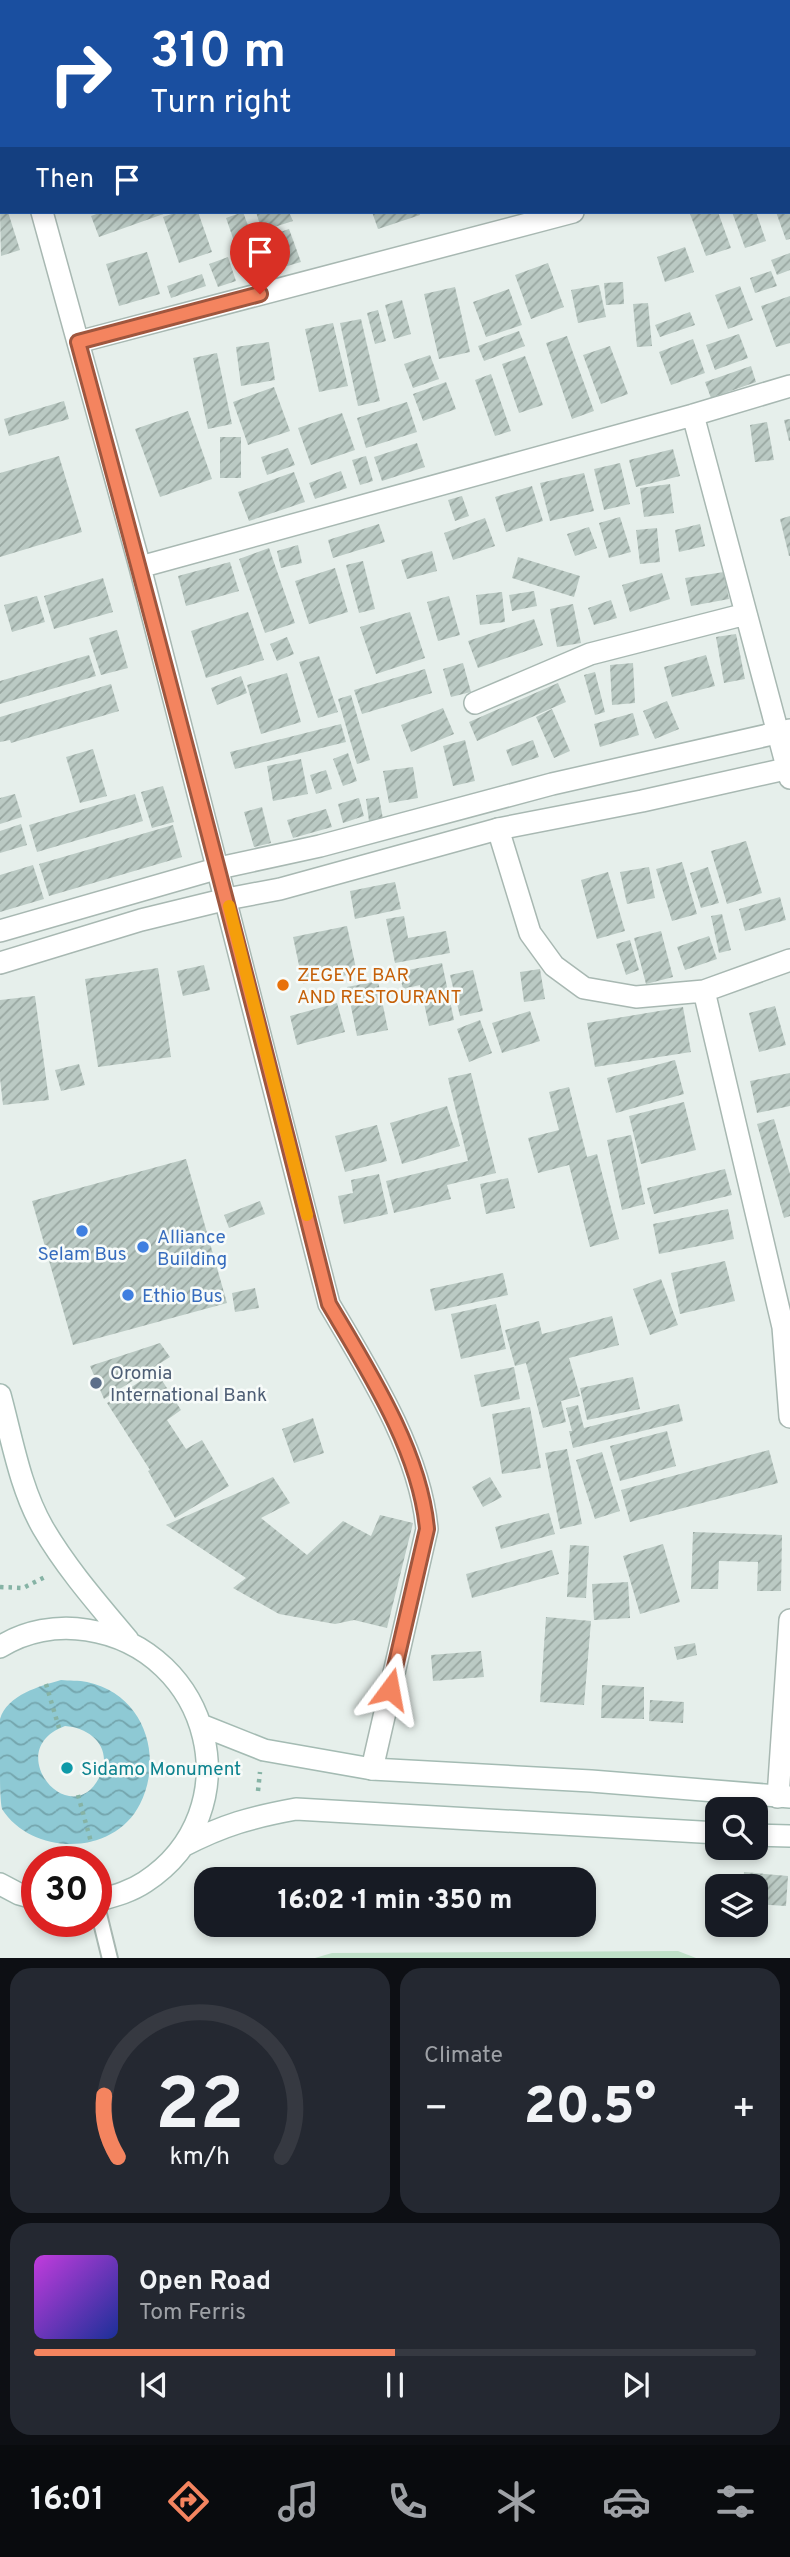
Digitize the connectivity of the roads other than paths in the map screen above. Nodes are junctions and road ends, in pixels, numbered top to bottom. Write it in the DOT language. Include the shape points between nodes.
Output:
graph roads {
  1 [pos="43,214"];
  2 [pos="565,214"];
  3 [pos="78,342"];
  4 [pos="790,386"];
  5 [pos="693,415"];
  6 [pos="141,567"];
  7 [pos="746,614"];
  8 [pos="475,704"];
  9 [pos="784,732"];
  10 [pos="789,772"];
  11 [pos="498,829"];
  12 [pos="219,868"];
  13 [pos="227,899"];
  14 [pos="0,931"];
  15 [pos="790,960"];
  16 [pos="0,963"];
  17 [pos="704,991"];
  18 [pos="786,1327"];
  19 [pos="0,1395"];
  20 [pos="790,1418"];
  21 [pos="790,1620"];
  22 [pos="129,1641"];
  23 [pos="0,1647"];
  24 [pos="201,1725"];
  25 [pos="372,1769"];
  26 [pos="784,1797"];
  27 [pos="705,1832"];
  28 [pos="768,1835"];
  29 [pos="790,1836"];
  30 [pos="183,1846"];
  31 [pos="0,1884"];
  32 [pos="21,1895"];
  33 [pos="112,1897"];
  34 [pos="105,1937"];
  35 [pos="110,1958"];
  1 -- 3 [label="street"];
  2 -- 3 [label="street"];
  3 -- 6 [label="street"];
  4 -- 5 [label="street"];
  5 -- 6 [label="street"];
  5 -- 7 [label="street"];
  6 -- 12 [label="street"];
  7 -- 8 [label="street" via="590,654"];
  7 -- 9 [label="street"];
  9 -- 10 [label="street"];
  9 -- 12 [label="street" via="552,784"];
  10 -- 11 [label="street"];
  11 -- 13 [label="street" via="281,889"];
  11 -- 17 [label="street" via="530,933 554,965 584,988 636,997"];
  12 -- 13 [label="street"];
  12 -- 14 [label="street"];
  13 -- 16 [label="street" via="128,923"];
  13 -- 25 [label="street" via="329,1304 403,1441 425,1510 427,1529"];
  15 -- 17 [label="street"];
  17 -- 18 [label="street"];
  18 -- 20 [label="street"];
  19 -- 22 [label="street" via="24,1485 42,1527 73,1574"];
  21 -- 26 [label="street"];
  22 -- 23 [label="street" via="105,1632 53,1628"];
  22 -- 24 [label="street" via="174,1676"];
  24 -- 25 [label="street" via="264,1750"];
  24 -- 30 [label="street" via="208,1756 206,1787 198,1818"];
  25 -- 26 [label="street"];
  27 -- 30 [label="street" via="296,1809 217,1828"];
  28 -- 29 [label="street"];
  30 -- 33 [label="street" via="145,1882"];
  31 -- 32 [label="street"];
  34 -- 35 [label="lane"];
}
